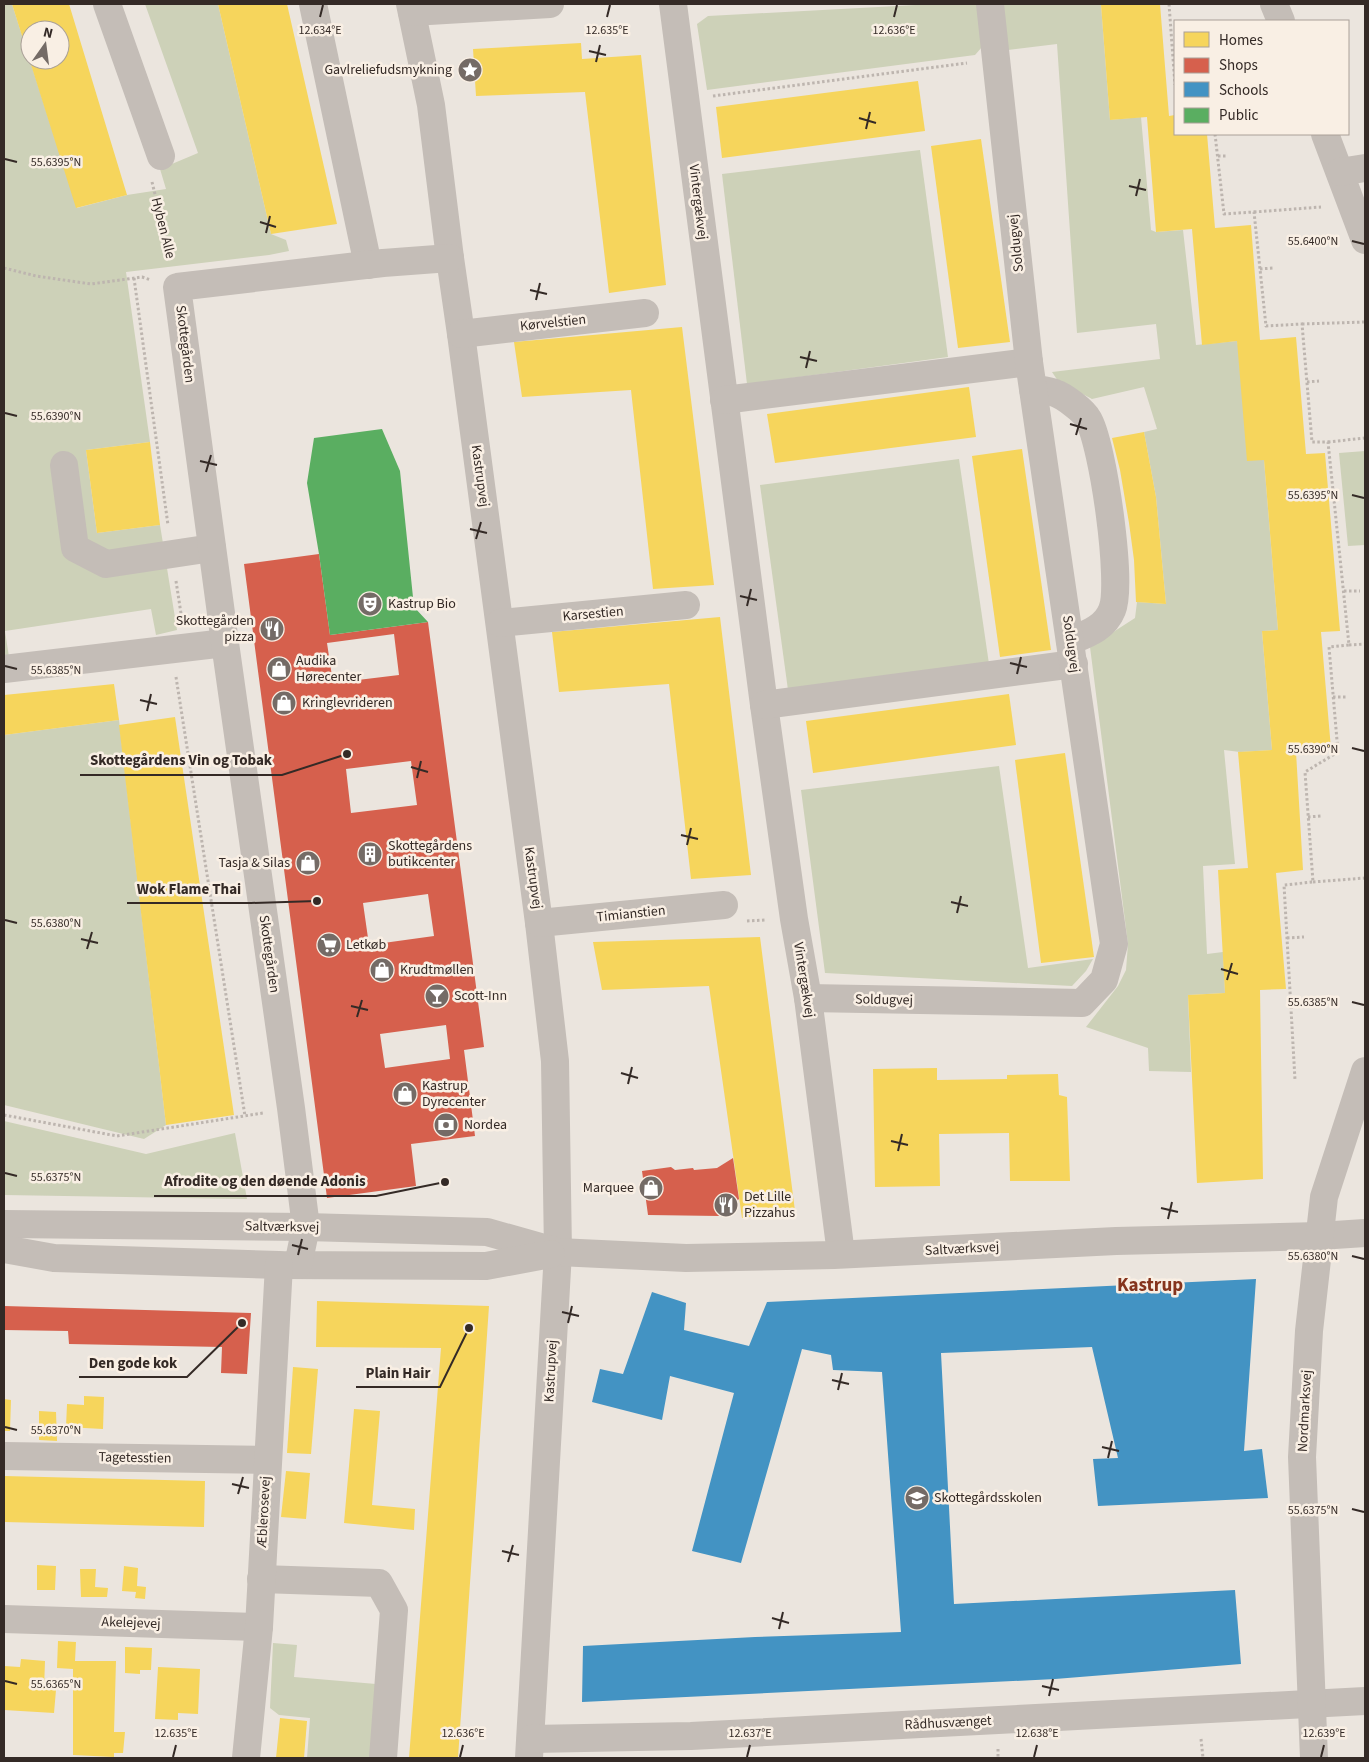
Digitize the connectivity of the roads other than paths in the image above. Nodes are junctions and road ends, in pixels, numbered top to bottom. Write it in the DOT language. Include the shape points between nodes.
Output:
graph roads {
  1 [pos="107,4"];
  2 [pos="313,4"];
  3 [pos="550,4"];
  4 [pos="673,4"];
  5 [pos="990,4"];
  6 [pos="1274,4"];
  7 [pos="411,8"];
  8 [pos="1281,20"];
  9 [pos="1326,135"];
  10 [pos="161,156"];
  11 [pos="1353,170"];
  12 [pos="1365,240"];
  13 [pos="450,258"];
  14 [pos="368,265"];
  15 [pos="645,313"];
  16 [pos="462,334"];
  17 [pos="1028,362"];
  18 [pos="1033,389"];
  19 [pos="724,400"];
  20 [pos="64,465"];
  21 [pos="212,548"];
  22 [pos="686,605"];
  23 [pos="500,623"];
  24 [pos="224,643"];
  25 [pos="1072,652"];
  26 [pos="4,669"];
  27 [pos="764,705"];
  28 [pos="724,905"];
  29 [pos="539,923"];
  30 [pos="808,998"];
  31 [pos="1365,1071"];
  32 [pos="4,1224"];
  33 [pos="306,1227"];
  34 [pos="1365,1233"];
  35 [pos="1320,1236"];
  36 [pos="4,1249"];
  37 [pos="558,1252"];
  38 [pos="841,1254"];
  39 [pos="288,1265"];
  40 [pos="4,1456"];
  41 [pos="267,1460"];
  42 [pos="261,1579"];
  43 [pos="4,1619"];
  44 [pos="259,1627"];
  45 [pos="1365,1702"];
  46 [pos="1311,1704"];
  47 [pos="530,1748"];
  48 [pos="246,1758"];
  49 [pos="383,1758"];
  50 [pos="1314,1758"];
  1 -- 10 [label="street"];
  2 -- 14 [label="street"];
  3 -- 7 [label="street"];
  4 -- 19 [label="street, Vintergækvej"];
  5 -- 17 [label="street, Soldugvej"];
  6 -- 8 [label="street"];
  7 -- 13 [label="street, Kastrupvej" via="431,105"];
  9 -- 11 [label="street"];
  11 -- 12 [label="street" via="1352,204"];
  13 -- 14 [label="street, Skottegården"];
  13 -- 16 [label="street, Kastrupvej"];
  14 -- 21 [label="street, Skottegården" via="177,287"];
  15 -- 16 [label="street, Kørvelstien"];
  16 -- 23 [label="street, Kastrupvej"];
  17 -- 18 [label="street, Soldugvej"];
  17 -- 19 [label="street"];
  18 -- 25 [label="street, Soldugvej"];
  18 -- 25 [label="street" via="1055,393 1088,418 1107,496 1116,598 1104,623"];
  19 -- 27 [label="street, Vintergækvej"];
  20 -- 21 [label="street" via="75,548 106,564"];
  21 -- 24 [label="street, Skottegården"];
  22 -- 23 [label="street, Karsestien"];
  23 -- 29 [label="street, Kastrupvej"];
  24 -- 26 [label="street"];
  24 -- 33 [label="street, Skottegården"];
  25 -- 27 [label="street"];
  25 -- 30 [label="street, Soldugvej" via="1114,944 1104,980 1082,1003"];
  27 -- 30 [label="street, Vintergækvej"];
  28 -- 29 [label="street, Timianstien"];
  29 -- 37 [label="street, Kastrupvej" via="555,1062"];
  30 -- 38 [label="street, Vintergækvej"];
  31 -- 35 [label="street, Nordmarksvej" via="1324,1197"];
  32 -- 33 [label="street, Saltværksvej"];
  33 -- 37 [label="street, Saltværksvej" via="487,1232"];
  33 -- 39 [label="street, Skottegården"];
  34 -- 35 [label="street, Saltværksvej"];
  35 -- 38 [label="street, Saltværksvej" via="1116,1241"];
  35 -- 46 [label="street, Nordmarksvej" via="1309,1331 1302,1457"];
  36 -- 39 [label="street, Saltværksvej" via="54,1258"];
  37 -- 38 [label="street, Saltværksvej" via="686,1258"];
  37 -- 39 [label="street, Saltværksvej" via="486,1266"];
  37 -- 47 [label="street, Kastrupvej"];
  39 -- 41 [label="street, Æblerosevej"];
  40 -- 41 [label="street, Tagetesstien"];
  41 -- 42 [label="street, Æblerosevej"];
  42 -- 44 [label="street, Æblerosevej"];
  42 -- 49 [label="street" via="379,1583 394,1610"];
  43 -- 44 [label="street, Akelejevej"];
  44 -- 48 [label="street, Æblerosevej"];
  45 -- 46 [label="street, Rådhusvænget"];
  46 -- 47 [label="street, Rådhusvænget" via="691,1736"];
  46 -- 50 [label="street, Nordmarksvej"];
}
